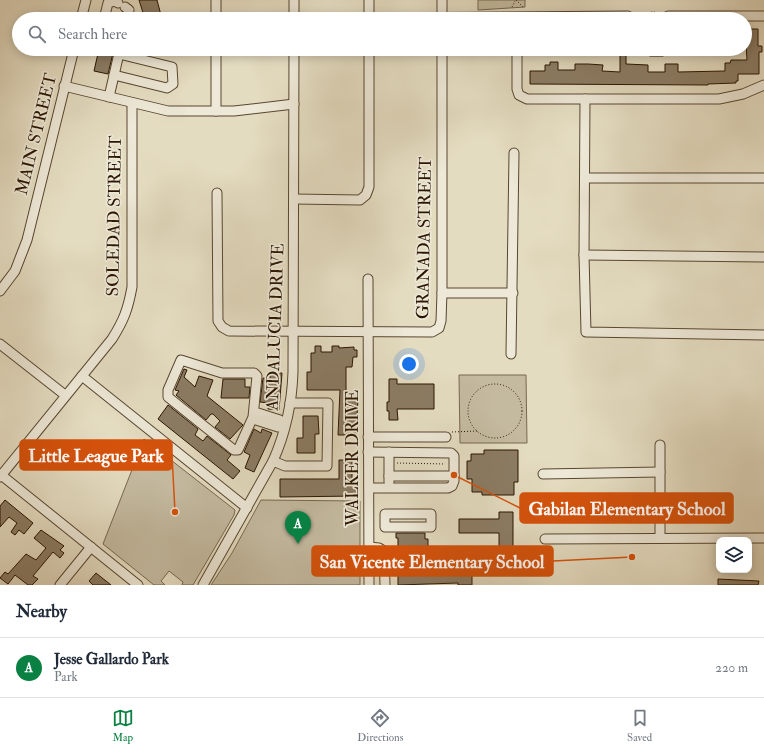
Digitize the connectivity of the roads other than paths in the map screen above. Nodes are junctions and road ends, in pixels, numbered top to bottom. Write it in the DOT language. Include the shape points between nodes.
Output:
graph roads {
  1 [pos="86,0"];
  2 [pos="216,0"];
  3 [pos="294,0"];
  4 [pos="369,0"];
  5 [pos="442,0"];
  6 [pos="83,12"];
  7 [pos="106,12"];
  8 [pos="129,12"];
  9 [pos="216,12"];
  10 [pos="294,12"];
  11 [pos="369,12"];
  12 [pos="442,12"];
  13 [pos="752,16"];
  14 [pos="764,16"];
  15 [pos="72,56"];
  16 [pos="118,56"];
  17 [pos="133,56"];
  18 [pos="216,56"];
  19 [pos="294,56"];
  20 [pos="369,56"];
  21 [pos="442,56"];
  22 [pos="517,56"];
  23 [pos="114,75"];
  24 [pos="764,85"];
  25 [pos="64,86"];
  26 [pos="109,97"];
  27 [pos="585,99"];
  28 [pos="132,103"];
  29 [pos="294,104"];
  30 [pos="216,111"];
  31 [pos="514,153"];
  32 [pos="585,178"];
  33 [pos="764,178"];
  34 [pos="217,193"];
  35 [pos="294,199"];
  36 [pos="584,255"];
  37 [pos="764,257"];
  38 [pos="368,279"];
  39 [pos="0,291"];
  40 [pos="442,293"];
  41 [pos="513,293"];
  42 [pos="293,332"];
  43 [pos="368,332"];
  44 [pos="764,335"];
  45 [pos="0,344"];
  46 [pos="512,354"];
  47 [pos="82,376"];
  48 [pos="65,395"];
  49 [pos="290,403"];
  50 [pos="254,416"];
  51 [pos="283,425"];
  52 [pos="368,437"];
  53 [pos="446,438"];
  54 [pos="660,445"];
  55 [pos="368,452"];
  56 [pos="389,452"];
  57 [pos="273,461"];
  58 [pos="660,472"];
  59 [pos="543,474"];
  60 [pos="1,475"];
  61 [pos="389,476"];
  62 [pos="454,476"];
  63 [pos="368,488"];
  64 [pos="389,488"];
  65 [pos="247,508"];
  66 [pos="369,527"];
  67 [pos="385,527"];
  68 [pos="660,538"];
  69 [pos="764,538"];
  70 [pos="545,539"];
  71 [pos="91,547"];
  72 [pos="369,547"];
  73 [pos="60,585"];
  74 [pos="138,585"];
  75 [pos="202,585"];
  76 [pos="369,585"];
  77 [pos="385,585"];
  1 -- 6 [label="street"];
  2 -- 9 [label="street"];
  3 -- 10 [label="street"];
  4 -- 11 [label="street"];
  5 -- 12 [label="street"];
  7 -- 8 [label="street" via="108,3 115,1"];
  13 -- 14 [label="street"];
  15 -- 25 [label="street, MAIN STREET"];
  16 -- 23 [label="street"];
  17 -- 23 [label="street" via="172,67 173,84 167,88"];
  18 -- 30 [label="street"];
  19 -- 29 [label="street, ANDALUCIA DRIVE"];
  20 -- 35 [label="street" via="369,187 366,195 360,200"];
  21 -- 40 [label="street, GRANADA STREET"];
  22 -- 27 [label="street" via="516,86 522,97"];
  23 -- 26 [label="street"];
  24 -- 27 [label="street" via="744,94 719,99"];
  25 -- 26 [label="street"];
  25 -- 39 [label="street, MAIN STREET" via="27,240 15,271"];
  26 -- 28 [label="street"];
  27 -- 32 [label="street"];
  28 -- 30 [label="street" via="168,111"];
  28 -- 47 [label="street, SOLEDAD STREET" via="132,287 123,322"];
  29 -- 30 [label="street"];
  29 -- 35 [label="street, ANDALUCIA DRIVE"];
  31 -- 41 [label="street"];
  32 -- 33 [label="street"];
  32 -- 36 [label="street"];
  34 -- 42 [label="street, GRANADA STREET" via="218,321 228,332"];
  35 -- 42 [label="street, ANDALUCIA DRIVE"];
  36 -- 37 [label="street"];
  36 -- 44 [label="street" via="586,332"];
  38 -- 43 [label="street, WALKER DRIVE"];
  40 -- 41 [label="street"];
  40 -- 43 [label="street, GRANADA STREET" via="442,321 439,328 432,332"];
  41 -- 46 [label="street"];
  42 -- 43 [label="street, GRANADA STREET"];
  42 -- 49 [label="street, ANDALUCIA DRIVE"];
  43 -- 52 [label="street, WALKER DRIVE"];
  45 -- 48 [label="street"];
  47 -- 48 [label="street, SOLEDAD STREET"];
  47 -- 65 [label="street"];
  48 -- 60 [label="street, SOLEDAD STREET"];
  49 -- 51 [label="street, ANDALUCIA DRIVE"];
  49 -- 57 [label="street" via="328,404 327,466 285,466"];
  50 -- 50 [label="street" via="256,374 222,373 185,360 180,361 168,390 168,397 234,450 238,450"];
  50 -- 51 [label="street" via="258,413 280,420"];
  51 -- 57 [label="street, ANDALUCIA DRIVE"];
  52 -- 53 [label="street"];
  52 -- 55 [label="street, WALKER DRIVE"];
  54 -- 58 [label="street"];
  55 -- 56 [label="street"];
  55 -- 63 [label="street, WALKER DRIVE"];
  56 -- 61 [label="street"];
  56 -- 62 [label="street" via="451,453 454,456"];
  57 -- 65 [label="street, ANDALUCIA DRIVE"];
  58 -- 59 [label="street"];
  58 -- 68 [label="street"];
  60 -- 71 [label="street"];
  61 -- 62 [label="street"];
  61 -- 64 [label="street"];
  62 -- 64 [label="street" via="454,484 448,488"];
  63 -- 64 [label="street"];
  63 -- 66 [label="street, WALKER DRIVE"];
  65 -- 75 [label="street, ANDALUCIA DRIVE"];
  66 -- 67 [label="street"];
  66 -- 72 [label="street, WALKER DRIVE"];
  67 -- 67 [label="street" via="431,527 431,514 385,514"];
  68 -- 69 [label="street"];
  68 -- 70 [label="street"];
  71 -- 73 [label="street"];
  71 -- 74 [label="street"];
  72 -- 76 [label="street, WALKER DRIVE"];
  72 -- 77 [label="street" via="384,551"];
}
